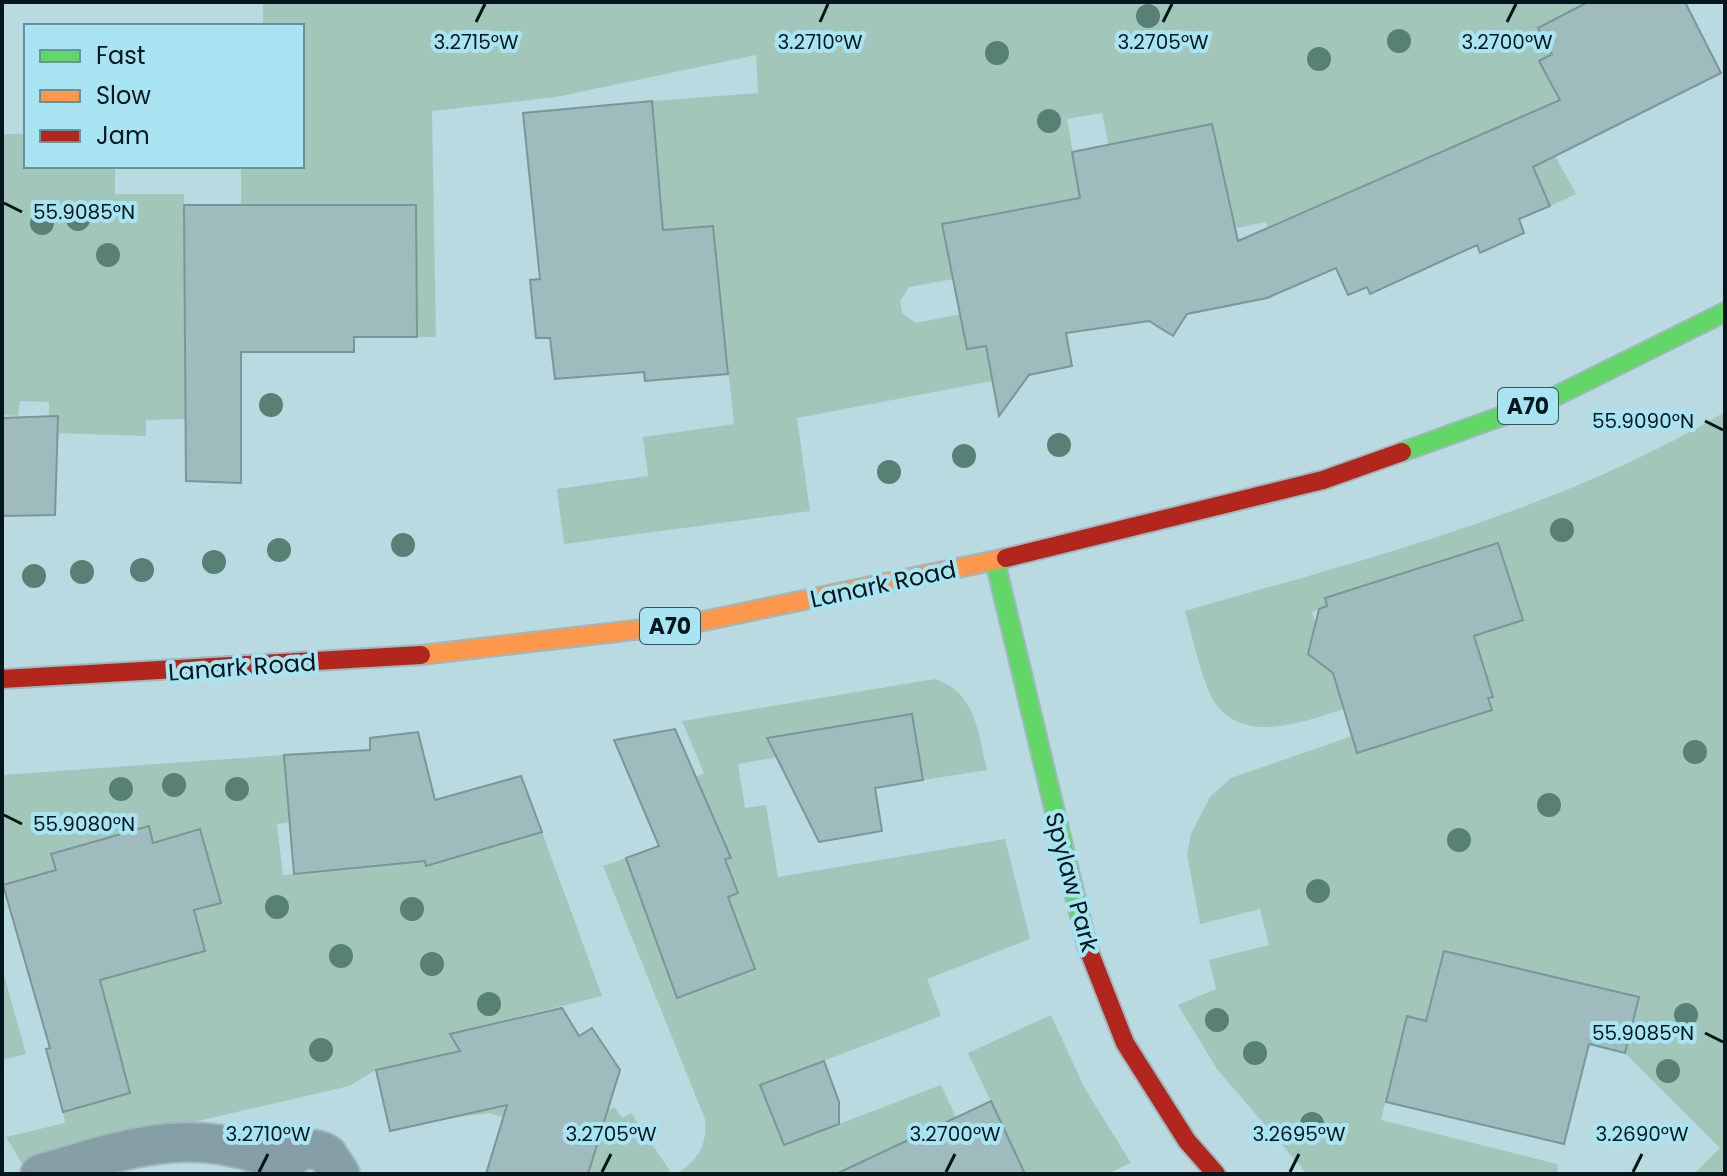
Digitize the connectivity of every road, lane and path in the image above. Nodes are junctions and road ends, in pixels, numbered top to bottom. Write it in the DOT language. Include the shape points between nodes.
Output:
graph roads {
  1 [pos="1725,312"];
  2 [pos="995,561"];
  3 [pos="2,679"];
  4 [pos="282,1169"];
  5 [pos="40,1174"];
  6 [pos="340,1174"];
  7 [pos="1216,1174"];
  1 -- 2 [label="main road, Lanark Road / A70" via="1552,398 1323,480"];
  2 -- 3 [label="main road, Lanark Road / A70" via="694,623 401,657"];
  2 -- 7 [label="main road, Spylaw Park" via="1082,933 1125,1043 1187,1141"];
  4 -- 5 [label="lane" via="251,1149 207,1141 168,1142"];
  4 -- 6 [label="lane" via="299,1151 318,1149 334,1160"];
}
